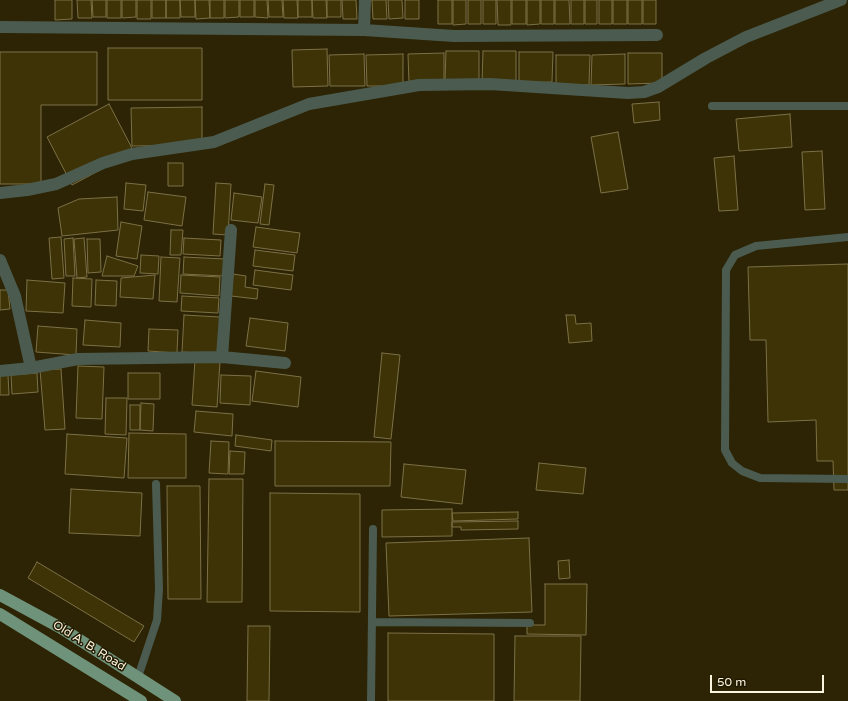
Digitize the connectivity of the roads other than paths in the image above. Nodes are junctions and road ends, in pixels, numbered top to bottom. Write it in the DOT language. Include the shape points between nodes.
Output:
graph roads {
  1 [pos="365,0"];
  2 [pos="841,0"];
  3 [pos="0,27"];
  4 [pos="364,30"];
  5 [pos="657,35"];
  6 [pos="712,106"];
  7 [pos="848,106"];
  8 [pos="0,193"];
  9 [pos="231,230"];
  10 [pos="848,237"];
  11 [pos="0,260"];
  12 [pos="222,357"];
  13 [pos="285,363"];
  14 [pos="32,368"];
  15 [pos="0,371"];
  16 [pos="848,479"];
  17 [pos="156,484"];
  18 [pos="373,529"];
  19 [pos="0,595"];
  20 [pos="0,614"];
  21 [pos="373,622"];
  22 [pos="530,623"];
  23 [pos="138,677"];
  24 [pos="141,701"];
  25 [pos="176,701"];
  26 [pos="371,701"];
  1 -- 4 [label="street"];
  2 -- 8 [label="street" via="746,37 658,87 644,92 490,84 419,85 309,104 214,142 132,154 103,163 56,184"];
  3 -- 4 [label="street"];
  4 -- 5 [label="street" via="454,36"];
  6 -- 7 [label="lane"];
  9 -- 12 [label="street"];
  10 -- 16 [label="lane" via="756,246 735,255 726,270 725,450 732,463 742,471 760,478"];
  11 -- 14 [label="street" via="15,296"];
  12 -- 13 [label="street"];
  12 -- 14 [label="street" via="78,359"];
  14 -- 15 [label="street"];
  17 -- 23 [label="lane" via="157,620"];
  18 -- 21 [label="lane"];
  19 -- 23 [label="main road, Old A. B. Road" via="61,628"];
  20 -- 24 [label="main road, Old A. B. Road"];
  21 -- 22 [label="lane"];
  21 -- 26 [label="lane"];
  23 -- 25 [label="main road, Old A. B. Road"];
}
